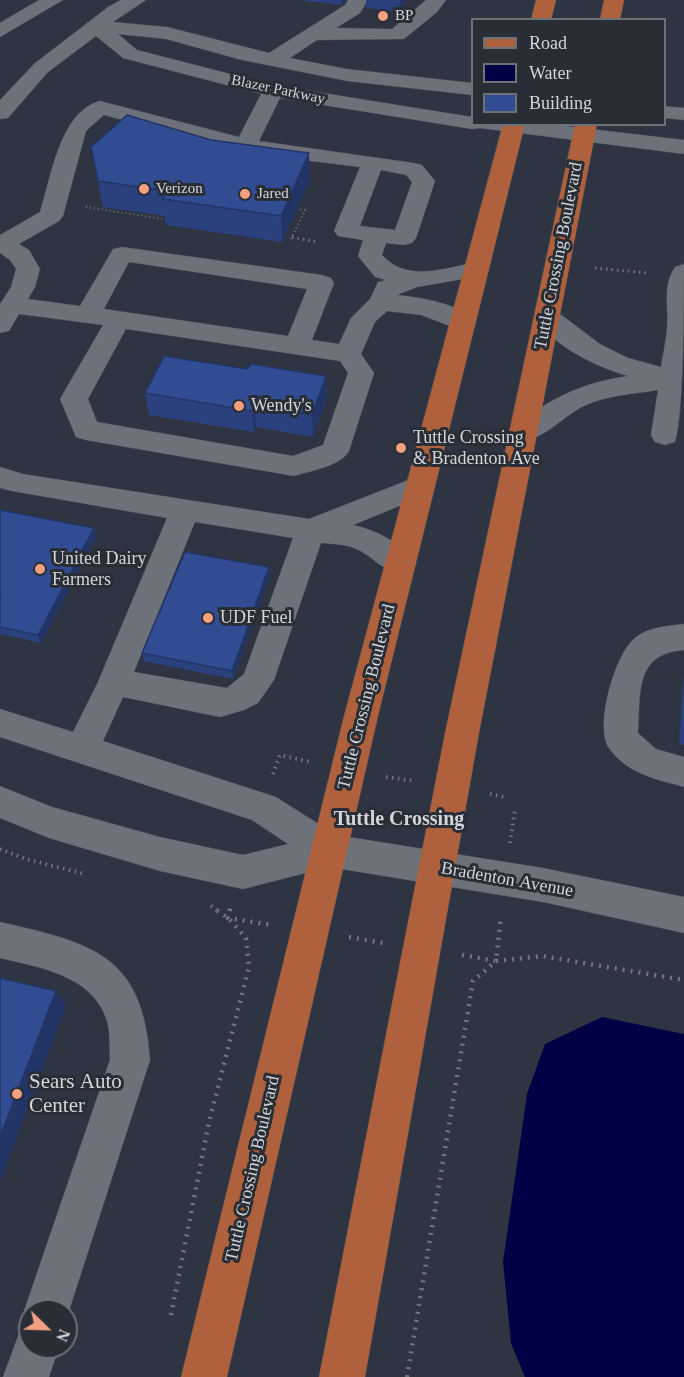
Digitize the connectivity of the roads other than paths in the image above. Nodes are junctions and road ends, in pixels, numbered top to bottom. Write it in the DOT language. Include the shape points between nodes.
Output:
graph roads {
  1 [pos="53,0"];
  2 [pos="136,0"];
  3 [pos="358,0"];
  4 [pos="436,0"];
  5 [pos="546,0"];
  6 [pos="614,0"];
  7 [pos="542,18"];
  8 [pos="610,18"];
  9 [pos="96,26"];
  10 [pos="0,31"];
  11 [pos="314,34"];
  12 [pos="273,60"];
  13 [pos="471,89"];
  14 [pos="273,91"];
  15 [pos="3,107"];
  16 [pos="666,112"];
  17 [pos="684,114"];
  18 [pos="471,123"];
  19 [pos="513,126"];
  20 [pos="585,130"];
  21 [pos="246,146"];
  22 [pos="684,147"];
  23 [pos="373,162"];
  24 [pos="377,234"];
  25 [pos="1,242"];
  26 [pos="477,270"];
  27 [pos="683,274"];
  28 [pos="415,280"];
  29 [pos="381,303"];
  30 [pos="6,315"];
  31 [pos="88,315"];
  32 [pos="547,317"];
  33 [pos="119,319"];
  34 [pos="463,323"];
  35 [pos="682,327"];
  36 [pos="297,346"];
  37 [pos="348,354"];
  38 [pos="675,395"];
  39 [pos="524,432"];
  40 [pos="665,435"];
  41 [pos="0,477"];
  42 [pos="422,486"];
  43 [pos="185,511"];
  44 [pos="311,530"];
  45 [pos="401,564"];
  46 [pos="684,637"];
  47 [pos="638,651"];
  48 [pos="684,658"];
  49 [pos="114,682"];
  50 [pos="0,723"];
  51 [pos="82,749"];
  52 [pos="684,772"];
  53 [pos="0,802"];
  54 [pos="329,850"];
  55 [pos="438,867"];
  56 [pos="684,915"];
  57 [pos="0,940"];
  58 [pos="52,1299"];
  59 [pos="32,1359"];
  60 [pos="26,1377"];
  61 [pos="204,1377"];
  62 [pos="342,1377"];
  1 -- 10 [label="street"];
  2 -- 9 [label="street"];
  3 -- 11 [label="street" via="353,9"];
  4 -- 11 [label="street" via="396,35"];
  5 -- 7 [label="main road"];
  6 -- 8 [label="main road"];
  9 -- 12 [label="street, Blazer Parkway" via="167,33"];
  9 -- 14 [label="street, Blazer Parkway" via="130,54"];
  9 -- 15 [label="street" via="41,68"];
  11 -- 12 [label="street"];
  12 -- 13 [label="street, Blazer Parkway" via="347,75"];
  14 -- 18 [label="street, Blazer Parkway"];
  14 -- 21 [label="street"];
  16 -- 17 [label="street"];
  19 -- 20 [label="street"];
  19 -- 26 [label="main road, Tuttle Crossing Boulevard"];
  20 -- 22 [label="street"];
  20 -- 32 [label="main road, Tuttle Crossing Boulevard"];
  21 -- 23 [label="street"];
  21 -- 25 [label="street" via="100,107 76,129 51,216"];
  23 -- 24 [label="street" via="346,231"];
  23 -- 24 [label="street" via="414,170 424,181 404,238"];
  24 -- 28 [label="street" via="370,256 384,272"];
  25 -- 30 [label="street" via="20,255 28,269 23,287"];
  26 -- 28 [label="street"];
  26 -- 34 [label="main road, Tuttle Crossing Boulevard"];
  27 -- 35 [label="street" via="678,294"];
  28 -- 29 [label="street" via="387,288"];
  29 -- 34 [label="street" via="437,309"];
  29 -- 37 [label="street" via="364,318"];
  30 -- 31 [label="street"];
  31 -- 33 [label="street"];
  31 -- 36 [label="street" via="122,254 322,283"];
  32 -- 38 [label="street" via="580,346"];
  32 -- 39 [label="main road, Tuttle Crossing Boulevard"];
  33 -- 36 [label="street"];
  33 -- 37 [label="street" via="74,399 86,430 294,466 335,451 361,373"];
  34 -- 42 [label="main road, Tuttle Crossing Boulevard"];
  35 -- 38 [label="street"];
  36 -- 37 [label="street"];
  38 -- 39 [label="street" via="597,390 572,400"];
  38 -- 40 [label="street"];
  39 -- 55 [label="main road, Tuttle Crossing Boulevard"];
  41 -- 43 [label="street"];
  42 -- 44 [label="street"];
  42 -- 45 [label="main road, Tuttle Crossing Boulevard"];
  43 -- 44 [label="street"];
  43 -- 49 [label="street"];
  44 -- 45 [label="street" via="362,538"];
  44 -- 49 [label="street" via="258,680 248,694 220,703"];
  45 -- 54 [label="main road, Tuttle Crossing Boulevard"];
  46 -- 47 [label="street" via="649,642"];
  47 -- 48 [label="street"];
  47 -- 52 [label="street" via="628,675 621,738 645,761"];
  49 -- 51 [label="street"];
  50 -- 51 [label="street, Bradenton Avenue"];
  51 -- 54 [label="street, Bradenton Avenue" via="263,808"];
  53 -- 54 [label="street, Bradenton Avenue" via="49,822 160,854 243,872"];
  54 -- 55 [label="street, Bradenton Avenue"];
  54 -- 61 [label="main road, Tuttle Crossing Boulevard"];
  55 -- 56 [label="street, Bradenton Avenue"];
  55 -- 62 [label="main road, Tuttle Crossing Boulevard"];
  57 -- 58 [label="street" via="76,959 105,981 127,1019 129,1060"];
  59 -- 60 [label="street"];
}
